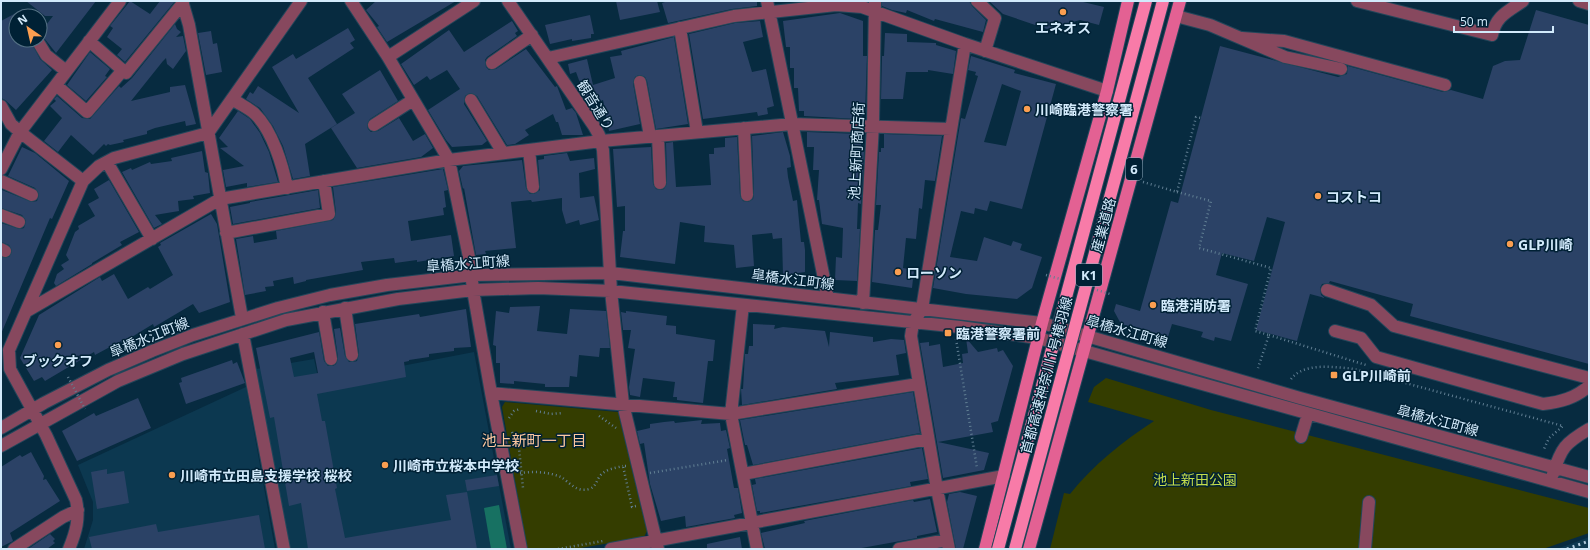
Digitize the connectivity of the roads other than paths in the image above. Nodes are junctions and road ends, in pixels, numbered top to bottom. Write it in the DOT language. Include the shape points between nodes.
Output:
graph roads {
  1 [pos="120,1"];
  2 [pos="301,1"];
  3 [pos="351,1"];
  4 [pos="474,1"];
  5 [pos="508,1"];
  6 [pos="977,1"];
  7 [pos="1128,1"];
  8 [pos="1146,1"];
  9 [pos="1163,1"];
  10 [pos="1180,1"];
  11 [pos="1357,1"];
  12 [pos="1523,1"];
  13 [pos="1579,1"];
  14 [pos="182,2"];
  15 [pos="1589,4"];
  16 [pos="768,6"];
  17 [pos="875,7"];
  18 [pos="1176,16"];
  19 [pos="680,28"];
  20 [pos="532,35"];
  21 [pos="1242,38"];
  22 [pos="90,41"];
  23 [pos="965,44"];
  24 [pos="42,48"];
  25 [pos="985,51"];
  26 [pos="388,57"];
  27 [pos="548,58"];
  28 [pos="492,63"];
  29 [pos="1341,69"];
  30 [pos="122,70"];
  31 [pos="66,71"];
  32 [pos="640,82"];
  33 [pos="1445,84"];
  34 [pos="56,85"];
  35 [pos="1107,91"];
  36 [pos="232,99"];
  37 [pos="413,100"];
  38 [pos="471,100"];
  39 [pos="1,106"];
  40 [pos="792,124"];
  41 [pos="374,125"];
  42 [pos="873,126"];
  43 [pos="744,128"];
  44 [pos="951,129"];
  45 [pos="20,132"];
  46 [pos="697,132"];
  47 [pos="208,133"];
  48 [pos="654,136"];
  49 [pos="601,141"];
  50 [pos="529,150"];
  51 [pos="503,153"];
  52 [pos="449,160"];
  53 [pos="107,162"];
  54 [pos="1,169"];
  55 [pos="1,181"];
  56 [pos="83,181"];
  57 [pos="324,181"];
  58 [pos="660,184"];
  59 [pos="533,187"];
  60 [pos="287,188"];
  61 [pos="32,195"];
  62 [pos="747,195"];
  63 [pos="220,199"];
  64 [pos="1,215"];
  65 [pos="19,222"];
  66 [pos="226,234"];
  67 [pos="152,239"];
  68 [pos="611,273"];
  69 [pos="473,275"];
  70 [pos="473,290"];
  71 [pos="611,290"];
  72 [pos="1327,290"];
  73 [pos="828,298"];
  74 [pos="863,303"];
  75 [pos="743,305"];
  76 [pos="345,308"];
  77 [pos="922,309"];
  78 [pos="27,311"];
  79 [pos="323,312"];
  80 [pos="242,318"];
  81 [pos="913,323"];
  82 [pos="1042,323"];
  83 [pos="1335,331"];
  84 [pos="243,334"];
  85 [pos="1088,336"];
  86 [pos="1038,338"];
  87 [pos="1083,352"];
  88 [pos="352,355"];
  89 [pos="331,359"];
  90 [pos="4,360"];
  91 [pos="1589,378"];
  92 [pos="918,384"];
  93 [pos="1589,386"];
  94 [pos="491,393"];
  95 [pos="623,404"];
  96 [pos="32,409"];
  97 [pos="731,414"];
  98 [pos="1308,414"];
  99 [pos="40,423"];
  100 [pos="1,428"];
  101 [pos="1589,429"];
  102 [pos="1301,437"];
  103 [pos="928,439"];
  104 [pos="1,446"];
  105 [pos="1555,467"];
  106 [pos="743,474"];
  107 [pos="1004,476"];
  108 [pos="1589,476"];
  109 [pos="1551,481"];
  110 [pos="937,489"];
  111 [pos="1589,492"];
  112 [pos="1369,502"];
  113 [pos="78,510"];
  114 [pos="753,523"];
  115 [pos="608,545"];
  116 [pos="657,545"];
  117 [pos="948,545"];
  118 [pos="14,549"];
  119 [pos="69,549"];
  120 [pos="284,549"];
  121 [pos="521,549"];
  122 [pos="757,549"];
  123 [pos="899,549"];
  124 [pos="985,549"];
  125 [pos="998,549"];
  126 [pos="1015,549"];
  127 [pos="1029,549"];
  128 [pos="1366,549"];
  1 -- 22 [label="street"];
  2 -- 36 [label="street"];
  3 -- 26 [label="street"];
  4 -- 26 [label="street"];
  5 -- 20 [label="street, 観音通り"];
  6 -- 25 [label="street" via="995,18"];
  7 -- 35 [label="main road"];
  8 -- 125 [label="highway, 首都高速神奈川1号横羽線 / K1, bridge"];
  9 -- 126 [label="highway, 首都高速神奈川1号横羽線 / K1, bridge"];
  10 -- 18 [label="main road, 産業道路 / 6"];
  11 -- 12 [label="street" via="1492,35 1495,23"];
  13 -- 15 [label="street"];
  14 -- 30 [label="street" via="126,74"];
  14 -- 47 [label="street" via="189,25"];
  16 -- 17 [label="street"];
  16 -- 19 [label="street"];
  16 -- 40 [label="street"];
  17 -- 23 [label="street"];
  17 -- 42 [label="street, 池上新町商店街"];
  18 -- 21 [label="street" via="1210,25"];
  18 -- 85 [label="main road, 産業道路 / 6"];
  19 -- 27 [label="street"];
  19 -- 46 [label="street"];
  20 -- 27 [label="street, 観音通り"];
  20 -- 28 [label="street"];
  21 -- 29 [label="street" via="1285,57"];
  21 -- 33 [label="street" via="1284,41"];
  22 -- 30 [label="street"];
  22 -- 31 [label="street"];
  23 -- 25 [label="street"];
  23 -- 44 [label="street"];
  24 -- 31 [label="street" via="46,55"];
  25 -- 35 [label="street"];
  26 -- 37 [label="street"];
  27 -- 49 [label="street, 観音通り" via="594,126"];
  30 -- 34 [label="street" via="87,112"];
  31 -- 34 [label="street"];
  32 -- 48 [label="street"];
  34 -- 45 [label="street"];
  35 -- 82 [label="main road"];
  36 -- 47 [label="street"];
  36 -- 60 [label="street" via="261,121 279,156"];
  37 -- 41 [label="street"];
  37 -- 52 [label="street"];
  38 -- 51 [label="street"];
  39 -- 45 [label="street" via="11,124"];
  40 -- 42 [label="street"];
  40 -- 43 [label="street"];
  40 -- 73 [label="street"];
  42 -- 44 [label="street"];
  42 -- 74 [label="street, 池上新町商店街"];
  43 -- 46 [label="street"];
  43 -- 62 [label="street"];
  44 -- 77 [label="street"];
  45 -- 54 [label="street"];
  45 -- 56 [label="street"];
  46 -- 48 [label="street"];
  47 -- 53 [label="street"];
  47 -- 63 [label="street"];
  48 -- 49 [label="street"];
  48 -- 58 [label="street"];
  49 -- 50 [label="street"];
  49 -- 68 [label="street, 観音通り"];
  50 -- 51 [label="street"];
  50 -- 59 [label="street"];
  51 -- 52 [label="street"];
  52 -- 57 [label="street"];
  52 -- 69 [label="street"];
  53 -- 56 [label="street"];
  53 -- 67 [label="street"];
  55 -- 61 [label="street"];
  56 -- 78 [label="street"];
  57 -- 60 [label="street"];
  57 -- 66 [label="street" via="329,214"];
  60 -- 63 [label="street"];
  63 -- 66 [label="street"];
  63 -- 67 [label="street"];
  64 -- 65 [label="street"];
  66 -- 80 [label="street"];
  67 -- 78 [label="street"];
  68 -- 69 [label="street, 皐橋水江町線"];
  68 -- 71 [label="street, 観音通り"];
  68 -- 73 [label="street, 皐橋水江町線"];
  69 -- 70 [label="street"];
  69 -- 80 [label="street, 皐橋水江町線" via="330,295"];
  70 -- 71 [label="street, 皐橋水江町線"];
  70 -- 76 [label="street, 皐橋水江町線"];
  70 -- 94 [label="street"];
  71 -- 75 [label="street, 皐橋水江町線"];
  71 -- 95 [label="street, 観音通り"];
  72 -- 91 [label="street" via="1371,305 1394,326"];
  73 -- 74 [label="street, 皐橋水江町線"];
  74 -- 77 [label="street, 皐橋水江町線"];
  75 -- 81 [label="street, 皐橋水江町線"];
  75 -- 97 [label="street"];
  76 -- 79 [label="street, 皐橋水江町線"];
  76 -- 88 [label="street"];
  77 -- 81 [label="street"];
  77 -- 82 [label="street, 皐橋水江町線"];
  78 -- 90 [label="street"];
  79 -- 84 [label="street, 皐橋水江町線" via="286,320"];
  79 -- 89 [label="street"];
  80 -- 96 [label="street, 皐橋水江町線" via="108,370"];
  81 -- 86 [label="street, 皐橋水江町線"];
  81 -- 92 [label="street" via="911,336"];
  82 -- 85 [label="street, 皐橋水江町線"];
  82 -- 86 [label="main road"];
  83 -- 93 [label="street" via="1362,338 1376,357 1543,404 1579,395"];
  84 -- 99 [label="street, 皐橋水江町線" via="183,354 118,381"];
  84 -- 120 [label="street"];
  85 -- 87 [label="main road, 産業道路 / 6"];
  85 -- 105 [label="street, 皐橋水江町線" via="1300,398"];
  86 -- 87 [label="street, 皐橋水江町線"];
  86 -- 107 [label="main road"];
  87 -- 98 [label="street, 皐橋水江町線"];
  87 -- 127 [label="main road, 産業道路 / 6"];
  90 -- 96 [label="street"];
  92 -- 97 [label="street"];
  92 -- 103 [label="street"];
  94 -- 95 [label="street"];
  94 -- 121 [label="street"];
  95 -- 97 [label="street"];
  95 -- 116 [label="street, 観音通り"];
  96 -- 99 [label="street"];
  96 -- 100 [label="street, 皐橋水江町線"];
  97 -- 106 [label="street"];
  98 -- 102 [label="street"];
  98 -- 109 [label="street, 皐橋水江町線"];
  99 -- 104 [label="street, 皐橋水江町線"];
  99 -- 113 [label="street" via="71,485"];
  101 -- 105 [label="street" via="1573,438 1560,453"];
  103 -- 106 [label="street"];
  103 -- 110 [label="street"];
  105 -- 108 [label="street, 皐橋水江町線"];
  105 -- 109 [label="street"];
  106 -- 114 [label="street"];
  107 -- 110 [label="street"];
  107 -- 124 [label="main road"];
  109 -- 111 [label="street, 皐橋水江町線"];
  110 -- 114 [label="street"];
  110 -- 117 [label="street"];
  112 -- 128 [label="street"];
  113 -- 118 [label="street"];
  113 -- 119 [label="street" via="77,525"];
  114 -- 116 [label="street"];
  114 -- 122 [label="street"];
  115 -- 116 [label="street"];
  117 -- 123 [label="street"];
}
